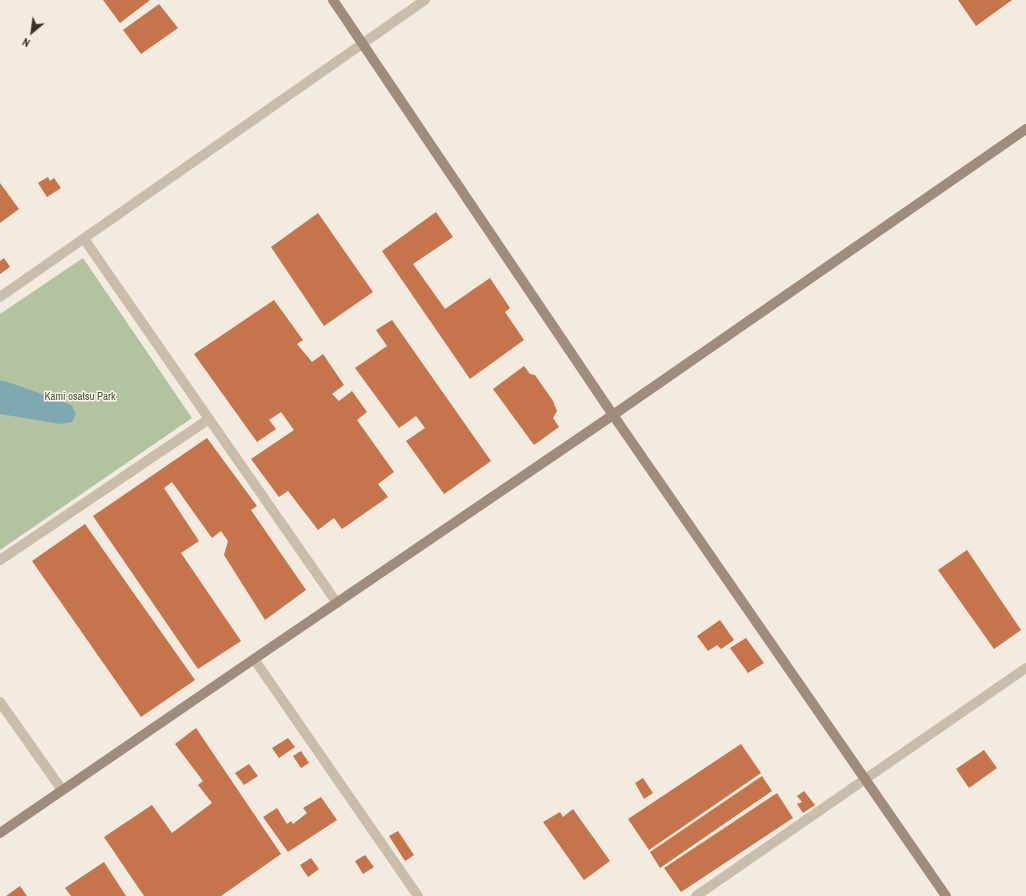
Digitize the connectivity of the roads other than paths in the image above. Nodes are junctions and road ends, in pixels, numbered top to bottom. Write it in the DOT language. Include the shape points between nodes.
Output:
graph roads {
  1 [pos="333,0"];
  2 [pos="425,0"];
  3 [pos="363,43"];
  4 [pos="1026,129"];
  5 [pos="84,239"];
  6 [pos="0,297"];
  7 [pos="614,415"];
  8 [pos="209,419"];
  9 [pos="0,560"];
  10 [pos="337,603"];
  11 [pos="254,659"];
  12 [pos="1026,668"];
  13 [pos="0,702"];
  14 [pos="865,779"];
  15 [pos="62,790"];
  16 [pos="0,833"];
  17 [pos="418,896"];
  18 [pos="696,896"];
  19 [pos="946,896"];
  1 -- 3 [label="street"];
  2 -- 3 [label="street"];
  3 -- 5 [label="street"];
  3 -- 7 [label="street"];
  4 -- 7 [label="street"];
  5 -- 6 [label="street"];
  5 -- 8 [label="street"];
  7 -- 10 [label="street"];
  7 -- 14 [label="street"];
  8 -- 9 [label="street"];
  8 -- 10 [label="street"];
  10 -- 11 [label="street"];
  11 -- 15 [label="street"];
  11 -- 17 [label="street"];
  12 -- 14 [label="street"];
  13 -- 15 [label="street"];
  14 -- 18 [label="street"];
  14 -- 19 [label="street"];
  15 -- 16 [label="street"];
}
